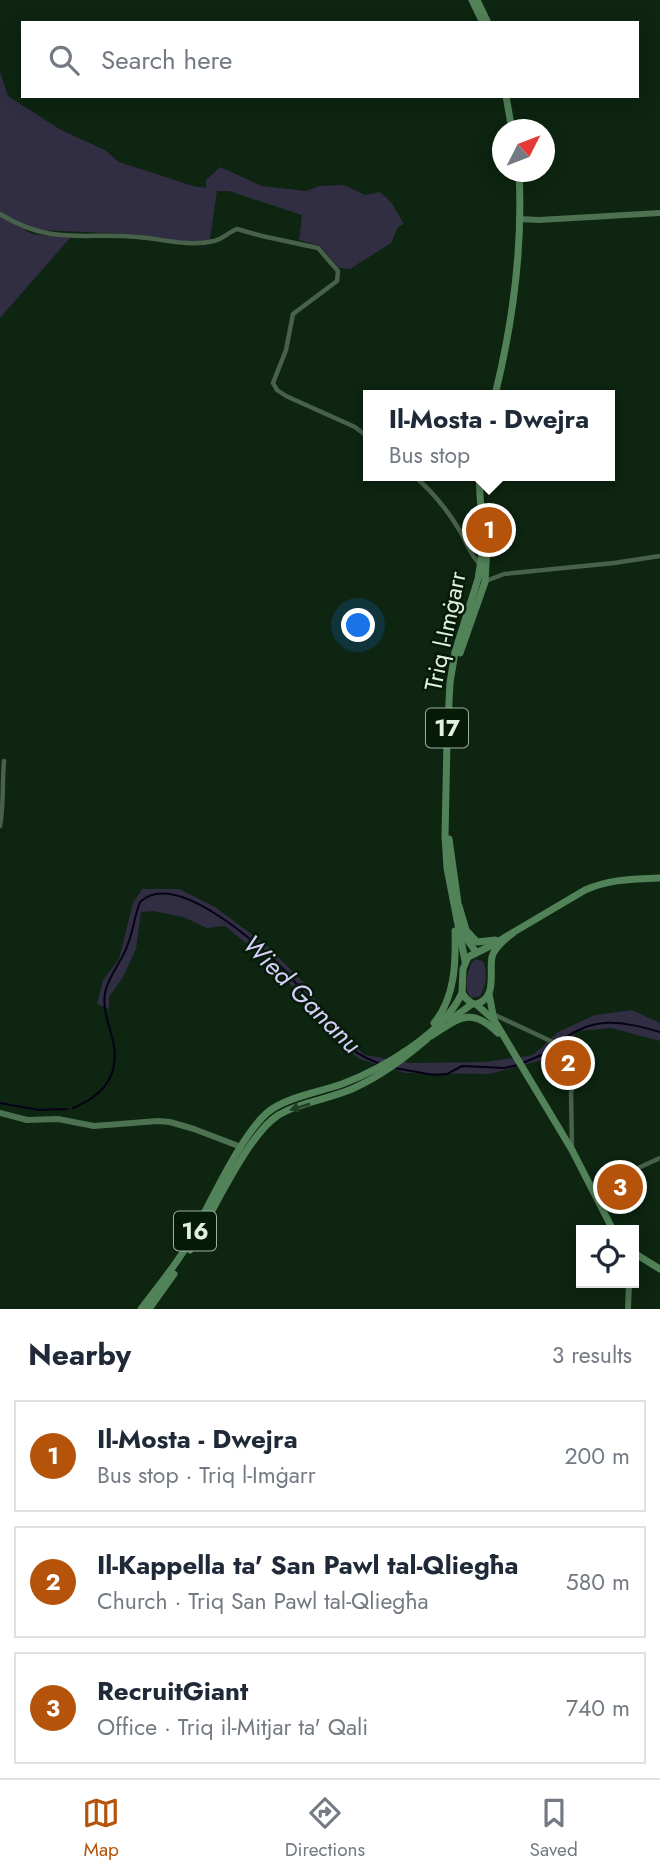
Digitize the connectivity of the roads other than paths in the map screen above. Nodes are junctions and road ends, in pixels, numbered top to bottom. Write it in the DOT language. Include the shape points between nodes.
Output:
graph roads {
  1 [pos="472,0"];
  2 [pos="477,0"];
  3 [pos="484,21"];
  4 [pos="484,21"];
  5 [pos="508,98"];
  6 [pos="512,119"];
  7 [pos="517,182"];
  8 [pos="517,182"];
  9 [pos="660,213"];
  10 [pos="0,214"];
  11 [pos="519,219"];
  12 [pos="494,390"];
  13 [pos="494,390"];
  14 [pos="363,433"];
  15 [pos="419,481"];
  16 [pos="481,481"];
  17 [pos="660,556"];
  18 [pos="483,567"];
  19 [pos="496,576"];
  20 [pos="485,582"];
  21 [pos="4,761"];
  22 [pos="0,827"];
  23 [pos="447,868"];
  24 [pos="660,878"];
  25 [pos="459,906"];
  26 [pos="514,932"];
  27 [pos="478,952"];
  28 [pos="492,960"];
  29 [pos="465,961"];
  30 [pos="462,993"];
  31 [pos="489,994"];
  32 [pos="475,1004"];
  33 [pos="494,1017"];
  34 [pos="431,1036"];
  35 [pos="418,1041"];
  36 [pos="510,1047"];
  37 [pos="0,1113"];
  38 [pos="241,1147"];
  39 [pos="572,1150"];
  40 [pos="660,1158"];
  41 [pos="591,1190"];
  42 [pos="610,1225"];
  43 [pos="639,1256"];
  44 [pos="660,1269"];
  45 [pos="629,1288"];
  46 [pos="141,1309"];
  47 [pos="149,1309"];
  48 [pos="628,1309"];
  1 -- 3 [label="main road"];
  2 -- 4 [label="main road"];
  5 -- 6 [label="main road"];
  7 -- 11 [label="main road"];
  8 -- 12 [label="main road" via="511,282"];
  9 -- 11 [label="street"];
  10 -- 14 [label="street" via="24,228 74,237 187,243 217,240 237,229 320,249 339,273 337,281 293,314 273,383 286,396"];
  11 -- 13 [label="main road" via="512,320"];
  15 -- 18 [label="street" via="444,505 472,557"];
  16 -- 18 [label="main road, Triq l-Imġarr / 17"];
  17 -- 19 [label="street"];
  18 -- 19 [label="street"];
  18 -- 20 [label="main road, Triq l-Imġarr / 17"];
  18 -- 23 [label="main road, Triq l-Imġarr / 17" via="455,652 450,683"];
  19 -- 20 [label="street"];
  20 -- 25 [label="main road, Triq l-Imġarr / 17" via="460,654 453,701 449,835"];
  21 -- 22 [label="street"];
  23 -- 29 [label="main road, Triq l-Imġarr / 17"];
  23 -- 35 [label="main road" via="455,929 452,981 438,1019"];
  24 -- 26 [label="main road" via="588,888"];
  25 -- 26 [label="main road" via="466,930 477,942"];
  25 -- 27 [label="main road, Triq l-Imġarr / 17" via="462,929"];
  26 -- 27 [label="main road"];
  26 -- 28 [label="main road" via="495,950"];
  27 -- 28 [label="main road"];
  27 -- 29 [label="main road"];
  28 -- 31 [label="main road"];
  29 -- 30 [label="main road, Triq l-Imġarr"];
  30 -- 32 [label="main road"];
  30 -- 35 [label="main road, 16" via="449,1015"];
  31 -- 32 [label="main road, 16"];
  31 -- 33 [label="main road"];
  32 -- 33 [label="main road"];
  32 -- 34 [label="main road, 16"];
  33 -- 36 [label="main road"];
  33 -- 39 [label="street" via="573,1052 577,1076 571,1092"];
  34 -- 36 [label="main road" via="464,1017 475,1016"];
  34 -- 47 [label="main road, 16, one-way" via="385,1072 278,1116 266,1127"];
  35 -- 38 [label="main road, 16" via="376,1070 272,1109"];
  36 -- 39 [label="main road"];
  37 -- 38 [label="street" via="98,1126 170,1122"];
  38 -- 46 [label="main road, 16" via="184,1251"];
  39 -- 41 [label="main road"];
  40 -- 41 [label="street"];
  41 -- 42 [label="main road"];
  43 -- 44 [label="main road"];
  45 -- 48 [label="street"];
}
